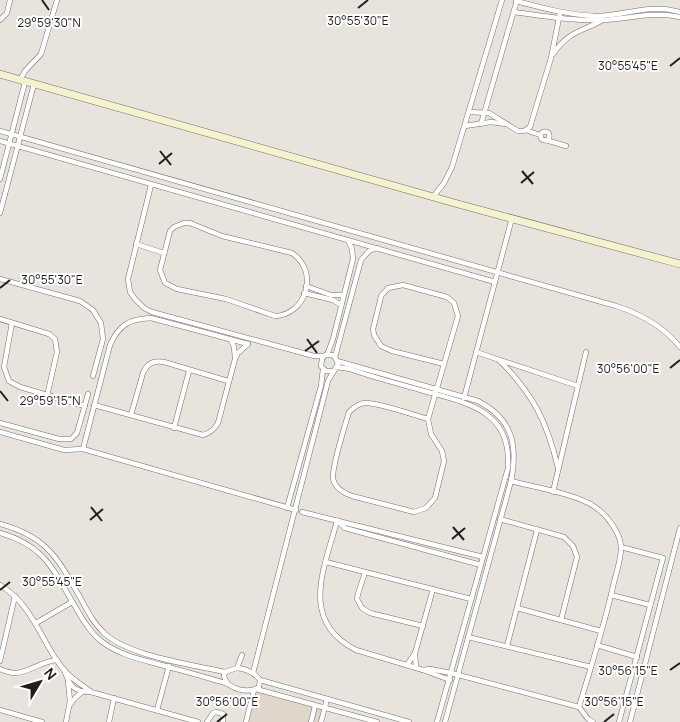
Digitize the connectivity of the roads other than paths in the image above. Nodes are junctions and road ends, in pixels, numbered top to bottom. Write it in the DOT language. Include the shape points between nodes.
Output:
graph roads {
  1 [pos="10,0"];
  2 [pos="56,0"];
  3 [pos="502,0"];
  4 [pos="516,0"];
  5 [pos="514,12"];
  6 [pos="680,12"];
  7 [pos="560,13"];
  8 [pos="680,17"];
  9 [pos="559,19"];
  10 [pos="0,20"];
  11 [pos="602,20"];
  12 [pos="551,58"];
  13 [pos="0,74"];
  14 [pos="22,81"];
  15 [pos="34,84"];
  16 [pos="469,112"];
  17 [pos="484,112"];
  18 [pos="481,124"];
  19 [pos="507,125"];
  20 [pos="465,126"];
  21 [pos="526,130"];
  22 [pos="0,131"];
  23 [pos="12,134"];
  24 [pos="20,137"];
  25 [pos="0,141"];
  26 [pos="9,144"];
  27 [pos="18,146"];
  28 [pos="566,146"];
  29 [pos="0,179"];
  30 [pos="151,185"];
  31 [pos="433,197"];
  32 [pos="0,211"];
  33 [pos="512,218"];
  34 [pos="348,240"];
  35 [pos="136,244"];
  36 [pos="377,248"];
  37 [pos="164,253"];
  38 [pos="680,264"];
  39 [pos="498,272"];
  40 [pos="0,278"];
  41 [pos="495,282"];
  42 [pos="306,286"];
  43 [pos="304,293"];
  44 [pos="344,295"];
  45 [pos="341,305"];
  46 [pos="0,319"];
  47 [pos="12,323"];
  48 [pos="231,340"];
  49 [pos="680,347"];
  50 [pos="476,352"];
  51 [pos="586,352"];
  52 [pos="325,356"];
  53 [pos="235,359"];
  54 [pos="336,359"];
  55 [pos="499,360"];
  56 [pos="444,364"];
  57 [pos="323,369"];
  58 [pos="335,369"];
  59 [pos="355,369"];
  60 [pos="189,371"];
  61 [pos="93,376"];
  62 [pos="228,382"];
  63 [pos="578,386"];
  64 [pos="436,391"];
  65 [pos="88,394"];
  66 [pos="47,396"];
  67 [pos="464,399"];
  68 [pos="94,405"];
  69 [pos="85,406"];
  70 [pos="131,415"];
  71 [pos="428,419"];
  72 [pos="0,423"];
  73 [pos="174,428"];
  74 [pos="0,432"];
  75 [pos="69,440"];
  76 [pos="83,449"];
  77 [pos="71,450"];
  78 [pos="558,469"];
  79 [pos="511,481"];
  80 [pos="553,492"];
  81 [pos="287,508"];
  82 [pos="296,510"];
  83 [pos="302,512"];
  84 [pos="500,519"];
  85 [pos="336,521"];
  86 [pos="0,524"];
  87 [pos="680,528"];
  88 [pos="537,530"];
  89 [pos="0,533"];
  90 [pos="621,547"];
  91 [pos="483,557"];
  92 [pos="326,562"];
  93 [pos="481,565"];
  94 [pos="365,572"];
  95 [pos="0,585"];
  96 [pos="3,589"];
  97 [pos="433,590"];
  98 [pos="611,594"];
  99 [pos="15,596"];
  100 [pos="471,599"];
  101 [pos="72,602"];
  102 [pos="650,605"];
  103 [pos="517,608"];
  104 [pos="561,620"];
  105 [pos="36,623"];
  106 [pos="423,626"];
  107 [pos="601,631"];
  108 [pos="468,637"];
  109 [pos="597,645"];
  110 [pos="507,646"];
  111 [pos="416,653"];
  112 [pos="242,655"];
  113 [pos="636,656"];
  114 [pos="57,660"];
  115 [pos="170,660"];
  116 [pos="0,661"];
  117 [pos="407,665"];
  118 [pos="168,667"];
  119 [pos="591,667"];
  120 [pos="237,668"];
  121 [pos="416,668"];
  122 [pos="0,669"];
  123 [pos="64,669"];
  124 [pos="423,670"];
  125 [pos="225,672"];
  126 [pos="253,673"];
  127 [pos="451,673"];
  128 [pos="458,675"];
  129 [pos="260,680"];
  130 [pos="449,680"];
  131 [pos="68,681"];
  132 [pos="456,682"];
  133 [pos="228,684"];
  134 [pos="255,689"];
  135 [pos="82,692"];
  136 [pos="91,692"];
  137 [pos="114,698"];
  138 [pos="327,699"];
  139 [pos="69,706"];
  140 [pos="315,706"];
  141 [pos="578,707"];
  142 [pos="325,708"];
  143 [pos="0,710"];
  144 [pos="157,710"];
  145 [pos="66,721"];
  146 [pos="42,722"];
  147 [pos="61,722"];
  148 [pos="108,722"];
  149 [pos="198,722"];
  150 [pos="206,722"];
  151 [pos="223,722"];
  152 [pos="246,722"];
  153 [pos="311,722"];
  154 [pos="321,722"];
  155 [pos="377,722"];
  156 [pos="409,722"];
  157 [pos="437,722"];
  158 [pos="445,722"];
  159 [pos="593,722"];
  160 [pos="619,722"];
  161 [pos="630,722"];
  1 -- 10 [label="street" via="7,13"];
  2 -- 14 [label="street" via="41,54 25,71"];
  3 -- 16 [label="street"];
  4 -- 5 [label="street"];
  4 -- 7 [label="street"];
  5 -- 9 [label="street"];
  5 -- 17 [label="street"];
  6 -- 7 [label="street" via="651,8 596,16"];
  7 -- 9 [label="street"];
  8 -- 11 [label="street" via="660,14"];
  9 -- 11 [label="street"];
  9 -- 12 [label="street"];
  11 -- 12 [label="street" via="572,34"];
  12 -- 21 [label="street" via="531,125"];
  13 -- 14 [label="street"];
  14 -- 15 [label="street"];
  14 -- 23 [label="street"];
  15 -- 24 [label="street"];
  15 -- 31 [label="street"];
  16 -- 17 [label="street"];
  16 -- 20 [label="street"];
  17 -- 18 [label="street"];
  17 -- 19 [label="street"];
  18 -- 19 [label="street"];
  18 -- 20 [label="street"];
  19 -- 21 [label="street"];
  20 -- 31 [label="street" via="452,167"];
  21 -- 28 [label="street" via="540,136 546,132 549,136 546,140"];
  22 -- 23 [label="street"];
  23 -- 24 [label="street"];
  23 -- 26 [label="street"];
  24 -- 27 [label="street"];
  24 -- 39 [label="street"];
  25 -- 26 [label="street"];
  26 -- 27 [label="street"];
  26 -- 29 [label="street"];
  27 -- 30 [label="street"];
  27 -- 32 [label="street"];
  30 -- 34 [label="street"];
  30 -- 35 [label="street"];
  31 -- 33 [label="street"];
  33 -- 38 [label="street"];
  33 -- 39 [label="street"];
  34 -- 36 [label="street"];
  34 -- 44 [label="street" via="353,256"];
  35 -- 37 [label="street"];
  35 -- 52 [label="street" via="128,283 132,296 144,308 314,356"];
  36 -- 41 [label="street"];
  36 -- 54 [label="street" via="366,253 361,260"];
  37 -- 42 [label="street" via="170,231 179,224 190,223 222,236 292,253 305,265 308,273"];
  37 -- 43 [label="street" via="160,270 162,277 165,283 177,289 226,299 275,316 295,309"];
  39 -- 41 [label="street"];
  39 -- 49 [label="street" via="634,312 656,324"];
  40 -- 61 [label="street" via="80,301 93,310 101,323 103,339"];
  41 -- 50 [label="street"];
  42 -- 43 [label="street"];
  42 -- 44 [label="street"];
  43 -- 45 [label="street"];
  44 -- 45 [label="street"];
  45 -- 52 [label="street" via="333,339"];
  46 -- 47 [label="street"];
  47 -- 66 [label="street" via="4,360 6,376 16,386"];
  47 -- 66 [label="street" via="55,339 57,352"];
  48 -- 53 [label="street"];
  48 -- 53 [label="street" via="248,344"];
  48 -- 68 [label="street" via="151,318 125,324 110,345"];
  50 -- 55 [label="street"];
  50 -- 67 [label="street"];
  51 -- 63 [label="street"];
  52 -- 54 [label="street"];
  52 -- 57 [label="street" via="321,363"];
  53 -- 62 [label="street"];
  54 -- 58 [label="street"];
  54 -- 59 [label="street"];
  55 -- 63 [label="street"];
  55 -- 78 [label="street" via="517,378 544,420"];
  56 -- 56 [label="street" via="458,316 454,303 446,297 403,285 388,288 381,296 373,329 376,341 386,349"];
  56 -- 64 [label="street"];
  57 -- 58 [label="street"];
  57 -- 81 [label="street"];
  58 -- 59 [label="street"];
  58 -- 82 [label="street" via="328,381"];
  59 -- 64 [label="street"];
  60 -- 62 [label="street"];
  60 -- 70 [label="street" via="158,361 151,362 143,373"];
  60 -- 73 [label="street"];
  62 -- 73 [label="street" via="218,423 212,431 203,435"];
  63 -- 78 [label="street"];
  64 -- 67 [label="street"];
  64 -- 71 [label="street"];
  65 -- 69 [label="street"];
  66 -- 69 [label="street"];
  67 -- 79 [label="street" via="488,406 508,429 515,451"];
  67 -- 91 [label="street" via="491,418 507,446 508,468"];
  68 -- 70 [label="street"];
  68 -- 76 [label="street"];
  69 -- 75 [label="street" via="77,433"];
  70 -- 73 [label="street"];
  71 -- 71 [label="street" via="371,404 352,408 332,477 337,488 346,494 414,512 426,508 434,498 444,461"];
  72 -- 75 [label="street"];
  74 -- 77 [label="street"];
  75 -- 77 [label="street"];
  76 -- 77 [label="street"];
  76 -- 81 [label="street"];
  78 -- 80 [label="street"];
  79 -- 80 [label="street"];
  79 -- 84 [label="street"];
  80 -- 90 [label="street" via="583,501 601,511 615,529"];
  81 -- 82 [label="street"];
  82 -- 126 [label="street"];
  83 -- 85 [label="street"];
  84 -- 88 [label="street"];
  84 -- 108 [label="street"];
  85 -- 91 [label="street"];
  85 -- 92 [label="street"];
  85 -- 93 [label="street" via="345,528"];
  86 -- 115 [label="street" via="26,533 49,549 91,618 106,634 134,650"];
  87 -- 161 [label="street"];
  88 -- 103 [label="street"];
  88 -- 104 [label="street" via="564,537 576,551 576,563"];
  89 -- 101 [label="street" via="23,540 34,548 51,567"];
  90 -- 98 [label="street"];
  90 -- 102 [label="street" via="663,558"];
  91 -- 93 [label="street"];
  92 -- 94 [label="street"];
  92 -- 117 [label="street" via="319,601 330,631 356,650"];
  93 -- 100 [label="street"];
  94 -- 97 [label="street"];
  94 -- 106 [label="street" via="357,599 362,608 370,613"];
  95 -- 96 [label="street"];
  96 -- 99 [label="street"];
  97 -- 100 [label="street"];
  97 -- 106 [label="street"];
  98 -- 102 [label="street"];
  98 -- 107 [label="street"];
  99 -- 105 [label="street"];
  99 -- 116 [label="street"];
  100 -- 127 [label="street"];
  101 -- 105 [label="street"];
  101 -- 118 [label="street" via="92,632 110,647"];
  102 -- 113 [label="street"];
  103 -- 104 [label="street"];
  103 -- 110 [label="street"];
  104 -- 107 [label="street"];
  105 -- 114 [label="street"];
  106 -- 111 [label="street"];
  107 -- 109 [label="street"];
  108 -- 110 [label="street"];
  108 -- 128 [label="street"];
  109 -- 113 [label="street"];
  109 -- 119 [label="street"];
  110 -- 119 [label="street"];
  111 -- 117 [label="street"];
  111 -- 121 [label="street"];
  112 -- 120 [label="street"];
  113 -- 160 [label="street"];
  114 -- 122 [label="street" via="14,674"];
  114 -- 123 [label="street"];
  115 -- 118 [label="street"];
  115 -- 125 [label="street"];
  117 -- 121 [label="street"];
  118 -- 133 [label="street"];
  118 -- 144 [label="street"];
  119 -- 141 [label="street"];
  120 -- 125 [label="street"];
  120 -- 126 [label="street"];
  121 -- 124 [label="street"];
  123 -- 131 [label="street"];
  123 -- 136 [label="street"];
  124 -- 127 [label="street"];
  124 -- 130 [label="street"];
  125 -- 133 [label="street"];
  126 -- 129 [label="street"];
  127 -- 128 [label="street"];
  127 -- 130 [label="street"];
  128 -- 132 [label="street"];
  128 -- 141 [label="street"];
  129 -- 134 [label="street" via="259,687"];
  129 -- 138 [label="street"];
  130 -- 132 [label="street"];
  130 -- 157 [label="street"];
  131 -- 135 [label="street"];
  131 -- 139 [label="street"];
  132 -- 158 [label="street"];
  133 -- 134 [label="street" via="241,690"];
  134 -- 140 [label="street"];
  134 -- 152 [label="street"];
  135 -- 136 [label="street"];
  135 -- 139 [label="street"];
  136 -- 137 [label="street"];
  137 -- 144 [label="street"];
  137 -- 148 [label="street"];
  138 -- 142 [label="street"];
  138 -- 156 [label="street"];
  139 -- 145 [label="street"];
  140 -- 142 [label="street"];
  140 -- 153 [label="street"];
  141 -- 159 [label="street"];
  142 -- 154 [label="street"];
  142 -- 155 [label="street"];
  143 -- 146 [label="street"];
  144 -- 149 [label="street"];
  145 -- 147 [label="street"];
  150 -- 151 [label="street" via="216,712 223,714"];
}
